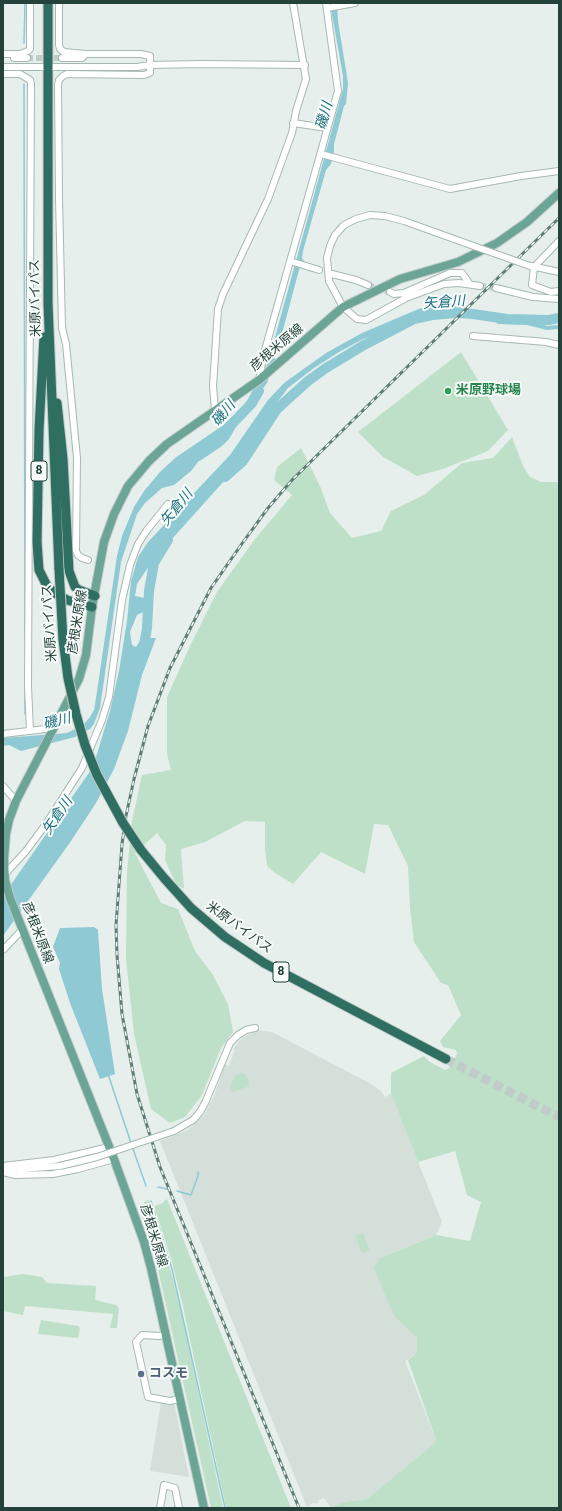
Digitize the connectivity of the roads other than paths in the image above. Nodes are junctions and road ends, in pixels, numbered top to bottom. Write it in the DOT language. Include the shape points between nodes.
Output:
graph roads {
  1 [pos="30,3"];
  2 [pos="48,3"];
  3 [pos="59,3"];
  4 [pos="293,3"];
  5 [pos="355,3"];
  6 [pos="328,6"];
  7 [pos="4,54"];
  8 [pos="85,54"];
  9 [pos="27,58"];
  10 [pos="62,58"];
  11 [pos="150,65"];
  12 [pos="305,65"];
  13 [pos="3,67"];
  14 [pos="48,68"];
  15 [pos="3,74"];
  16 [pos="293,123"];
  17 [pos="327,128"];
  18 [pos="322,154"];
  19 [pos="559,171"];
  20 [pos="559,194"];
  21 [pos="559,241"];
  22 [pos="292,262"];
  23 [pos="532,266"];
  24 [pos="319,270"];
  25 [pos="559,272"];
  26 [pos="332,274"];
  27 [pos="469,283"];
  28 [pos="368,285"];
  29 [pos="480,286"];
  30 [pos="496,288"];
  31 [pos="559,291"];
  32 [pos="390,292"];
  33 [pos="559,299"];
  34 [pos="48,304"];
  35 [pos="343,307"];
  36 [pos="473,336"];
  37 [pos="559,345"];
  38 [pos="50,350"];
  39 [pos="259,380"];
  40 [pos="216,410"];
  41 [pos="168,504"];
  42 [pos="88,560"];
  43 [pos="95,596"];
  44 [pos="92,607"];
  45 [pos="53,730"];
  46 [pos="30,731"];
  47 [pos="3,734"];
  48 [pos="3,786"];
  49 [pos="16,801"];
  50 [pos="4,877"];
  51 [pos="21,927"];
  52 [pos="3,950"];
  53 [pos="255,1028"];
  54 [pos="446,1059"];
  55 [pos="109,1147"];
  56 [pos="114,1159"];
  57 [pos="3,1167"];
  58 [pos="3,1172"];
  59 [pos="166,1335"];
  60 [pos="179,1399"];
  61 [pos="160,1508"];
  62 [pos="179,1508"];
  63 [pos="204,1508"];
  1 -- 7 [label="street" via="30,48 20,54"];
  2 -- 14 [label="highway, 米原バイパス / 8"];
  3 -- 8 [label="street" via="60,49 68,53"];
  4 -- 12 [label="street"];
  5 -- 6 [label="street"];
  6 -- 17 [label="street" via="338,91"];
  7 -- 9 [label="street" via="6,58"];
  8 -- 10 [label="street" via="82,58"];
  8 -- 11 [label="street" via="141,54 150,56"];
  11 -- 12 [label="street"];
  11 -- 14 [label="street"];
  11 -- 42 [label="street" via="150,73 144,75 67,74 59,80 58,85 62,328 66,344 76,458 76,550 78,555"];
  12 -- 16 [label="street" via="306,79"];
  13 -- 14 [label="street"];
  14 -- 34 [label="highway, 米原バイパス / 8"];
  15 -- 46 [label="street" via="20,74 30,80"];
  16 -- 17 [label="street"];
  16 -- 40 [label="street" via="292,133 268,199 218,309 213,386"];
  17 -- 18 [label="street"];
  18 -- 19 [label="street" via="450,189"];
  18 -- 22 [label="street"];
  20 -- 35 [label="main road, 彦根米原線" via="527,222 497,243 458,262 400,279"];
  21 -- 23 [label="street"];
  22 -- 24 [label="street"];
  22 -- 39 [label="street" via="263,357"];
  23 -- 25 [label="street"];
  23 -- 31 [label="street" via="532,286 550,292"];
  23 -- 35 [label="street, bridge" via="404,221 370,215 344,225 330,246 327,258 329,281"];
  26 -- 28 [label="street"];
  27 -- 29 [label="street"];
  27 -- 32 [label="street" via="462,273 450,273 404,293"];
  27 -- 35 [label="street" via="444,284 396,303 366,320 357,319"];
  30 -- 33 [label="street" via="533,297"];
  34 -- 38 [label="highway, 米原バイパス / 8"];
  34 -- 44 [label="highway, 8" via="39,430 39,570 46,586 53,592 67,600"];
  35 -- 39 [label="main road, 彦根米原線"];
  36 -- 37 [label="street"];
  38 -- 43 [label="highway, 8" via="62,445 69,571 75,587"];
  38 -- 54 [label="highway, 米原バイパス / 8, bridge" via="59,569 68,678 85,744 97,775 123,823 141,850 191,908 225,936 264,963"];
  39 -- 40 [label="main road, 彦根米原線"];
  40 -- 43 [label="main road, 彦根米原線" via="167,444 128,486 104,542"];
  41 -- 50 [label="street" via="141,540 130,565 122,600 109,697 82,768 46,824"];
  43 -- 44 [label="main road, 彦根米原線"];
  44 -- 45 [label="main road, 彦根米原線" via="89,637 79,679"];
  45 -- 46 [label="street"];
  45 -- 49 [label="main road, 彦根米原線"];
  46 -- 47 [label="street"];
  48 -- 49 [label="street"];
  49 -- 50 [label="main road, 彦根米原線" via="6,834"];
  50 -- 51 [label="main road, 彦根米原線"];
  51 -- 52 [label="street"];
  51 -- 55 [label="main road, 彦根米原線"];
  53 -- 57 [label="street, bridge" via="246,1030 230,1043 200,1112 193,1120 174,1131 97,1157 60,1166 20,1170"];
  55 -- 56 [label="main road, 彦根米原線"];
  55 -- 57 [label="street" via="54,1160"];
  56 -- 58 [label="street" via="52,1174 16,1176"];
  56 -- 59 [label="main road, 彦根米原線" via="144,1242"];
  59 -- 60 [label="main road, 彦根米原線"];
  59 -- 60 [label="street" via="142,1335 136,1342 148,1397 170,1401"];
  60 -- 63 [label="main road, 彦根米原線"];
  61 -- 62 [label="street" via="164,1485 175,1488"];
}
